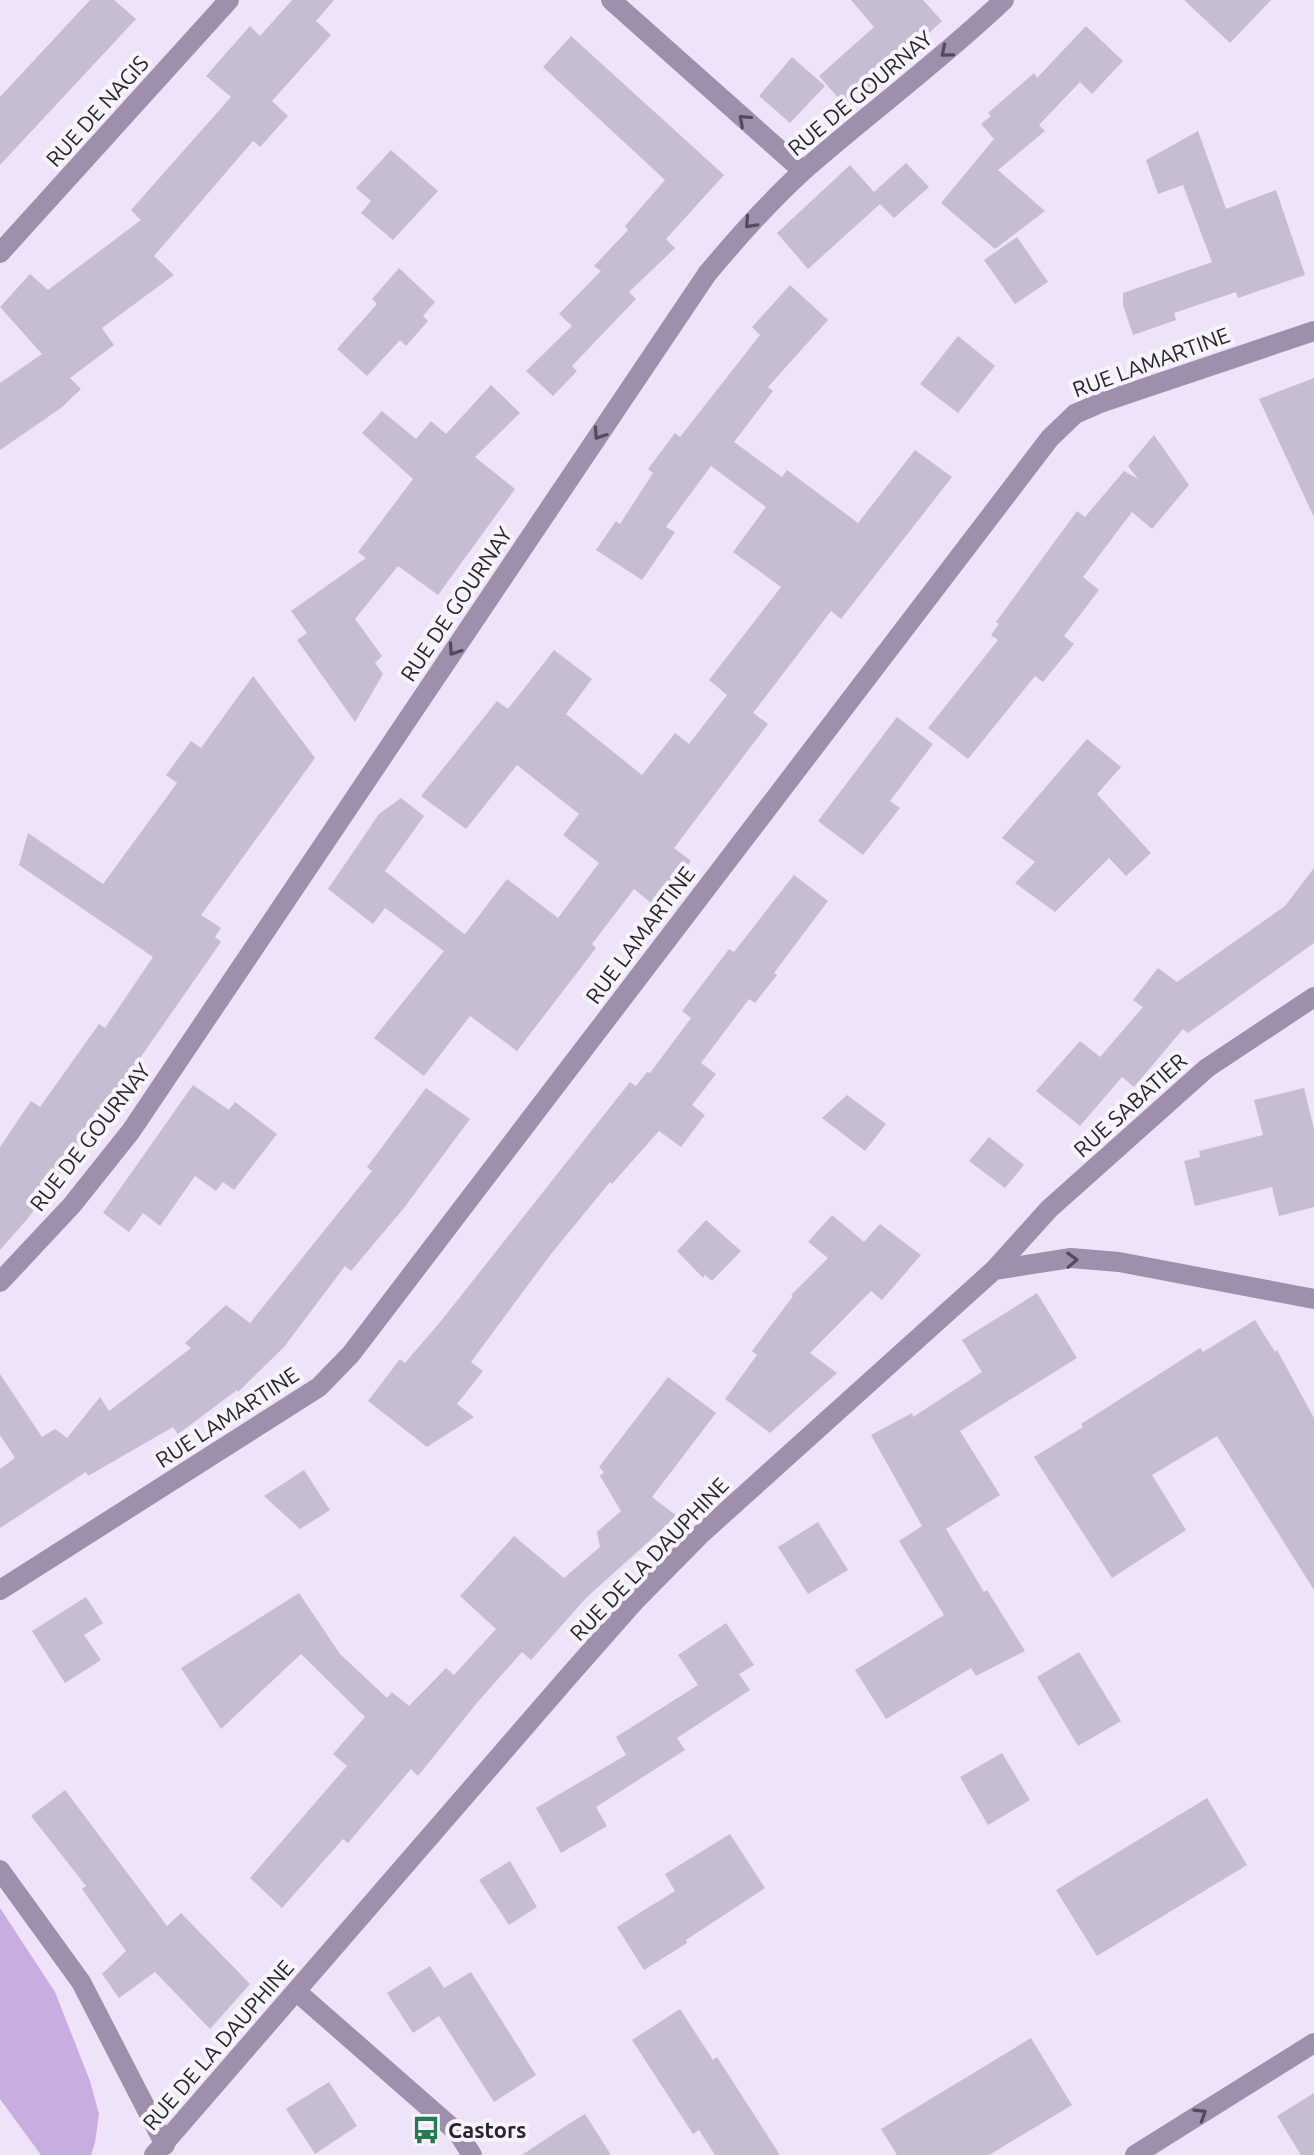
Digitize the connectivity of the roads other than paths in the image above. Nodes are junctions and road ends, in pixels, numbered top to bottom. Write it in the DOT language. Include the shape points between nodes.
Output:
graph roads {
  1 [pos="229,0"];
  2 [pos="611,0"];
  3 [pos="1004,0"];
  4 [pos="803,171"];
  5 [pos="0,253"];
  6 [pos="1314,331"];
  7 [pos="1314,997"];
  8 [pos="994,1270"];
  9 [pos="0,1282"];
  10 [pos="1314,1299"];
  11 [pos="0,1590"];
  12 [pos="0,1870"];
  13 [pos="296,1991"];
  14 [pos="1314,2043"];
  15 [pos="160,2150"];
  16 [pos="472,2155"];
  17 [pos="1135,2155"];
  1 -- 5 [label="street, RUE DE NAGIS"];
  4 -- 2 [label="street, one-way"];
  3 -- 4 [label="street, RUE DE GOURNAY, one-way"];
  4 -- 9 [label="street, RUE DE GOURNAY, one-way" via="707,274 131,1131"];
  6 -- 11 [label="street, RUE LAMARTINE" via="1075,414 1050,438 351,1354 319,1387"];
  7 -- 8 [label="street, RUE SABATIER" via="1207,1068 1049,1209"];
  8 -- 10 [label="street, one-way" via="1071,1258 1119,1262"];
  8 -- 13 [label="street, RUE DE LA DAUPHINE" via="701,1534 635,1601"];
  12 -- 15 [label="street" via="81,1982"];
  13 -- 15 [label="street, RUE DE LA DAUPHINE"];
  13 -- 16 [label="street" via="458,2133"];
  17 -- 14 [label="street, one-way"];
}
